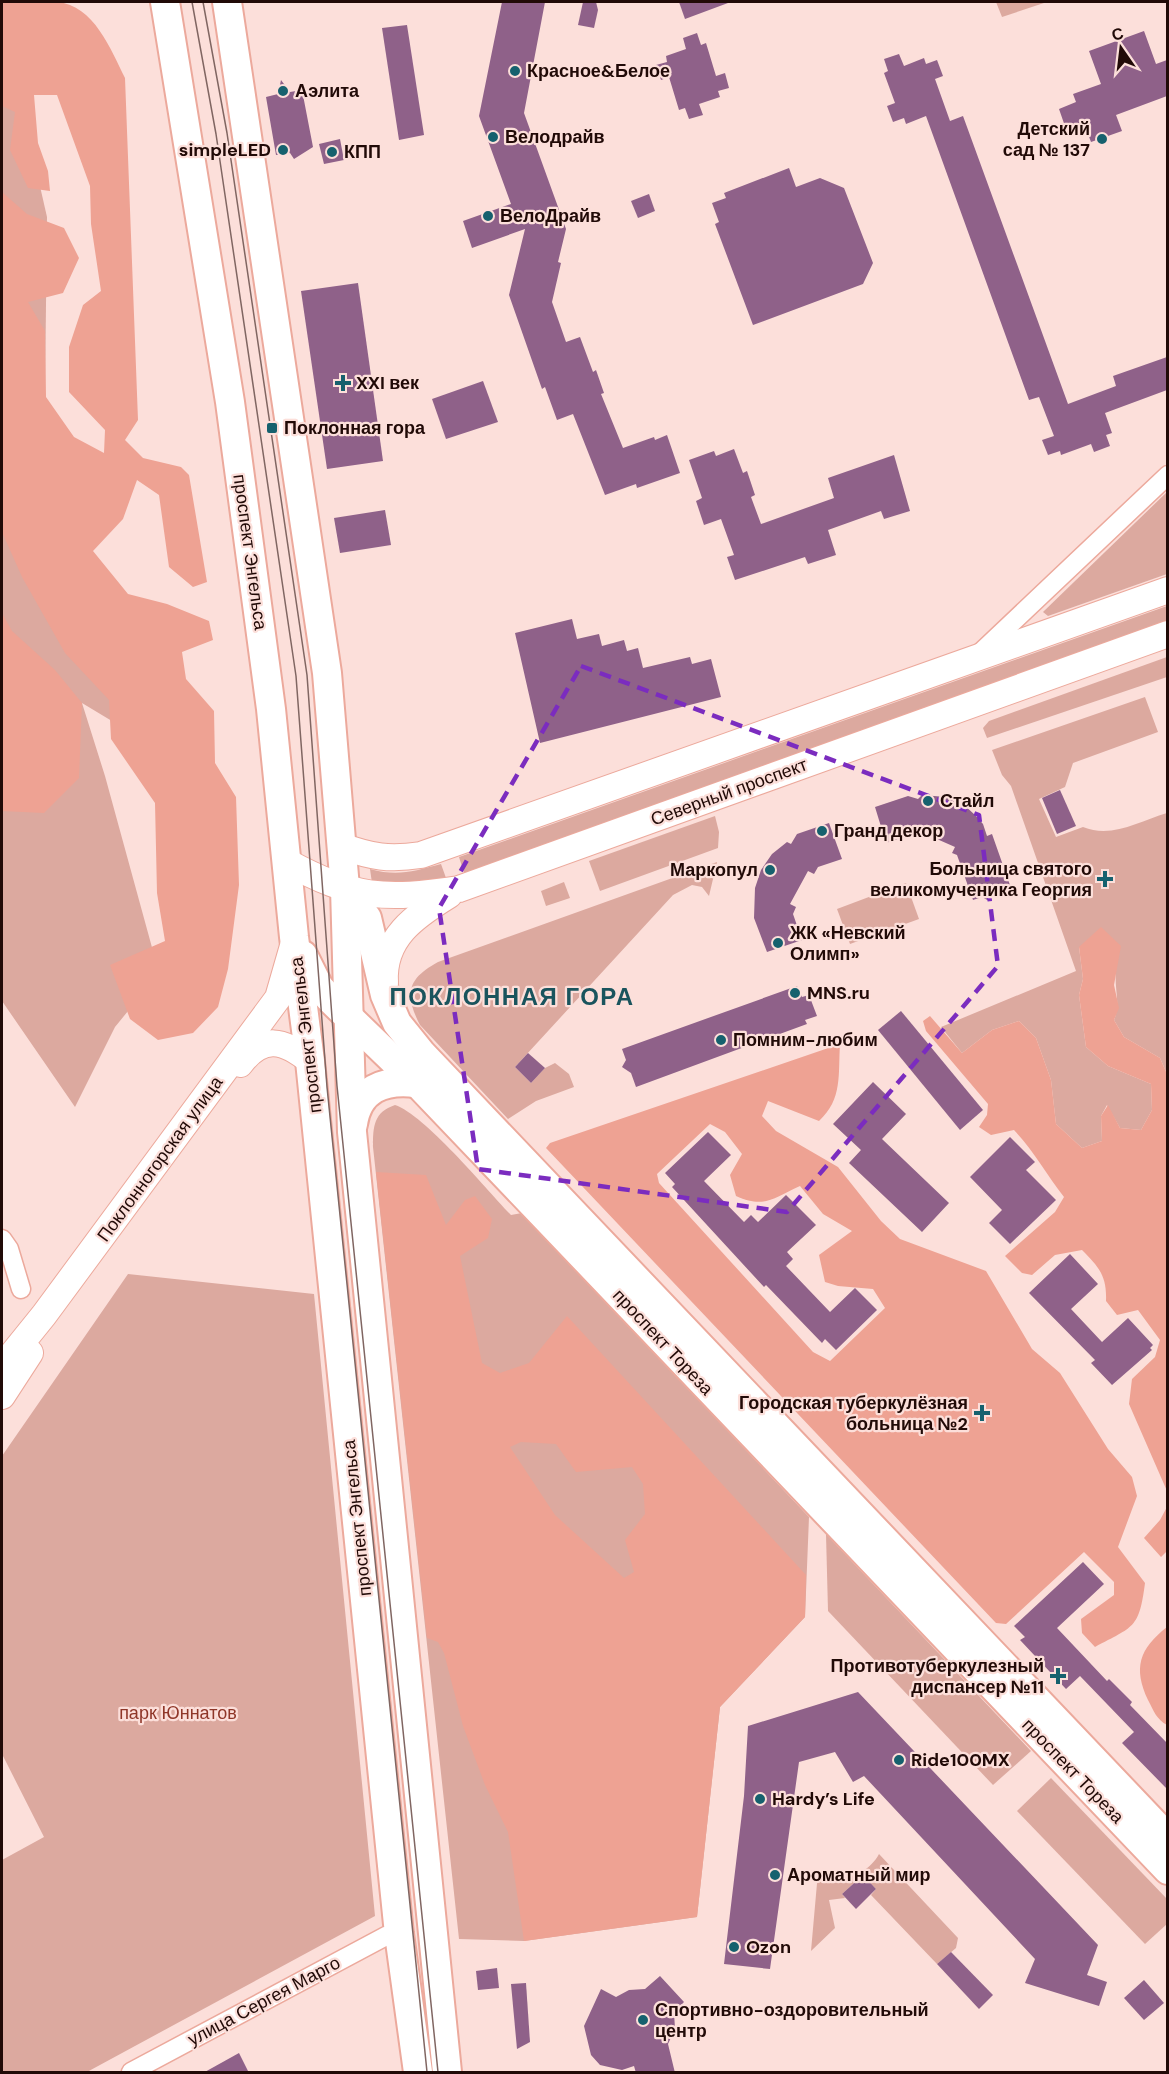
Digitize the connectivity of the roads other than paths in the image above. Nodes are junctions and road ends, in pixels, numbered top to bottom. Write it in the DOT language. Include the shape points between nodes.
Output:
graph roads {
  1 [pos="227,2"];
  2 [pos="165,6"];
  3 [pos="1167,475"];
  4 [pos="1167,590"];
  5 [pos="1167,634"];
  6 [pos="975,658"];
  7 [pos="341,846"];
  8 [pos="287,862"];
  9 [pos="345,888"];
  10 [pos="459,889"];
  11 [pos="294,937"];
  12 [pos="385,995"];
  13 [pos="349,1016"];
  14 [pos="310,1061"];
  15 [pos="416,1083"];
  16 [pos="352,1132"];
  17 [pos="2,1239"];
  18 [pos="21,1289"];
  19 [pos="44,1315"];
  20 [pos="2,1355"];
  21 [pos="2,1367"];
  22 [pos="2,1396"];
  23 [pos="1167,1838"];
  24 [pos="428,1869"];
  25 [pos="1167,1870"];
  26 [pos="393,1873"];
  27 [pos="399,1934"];
  28 [pos="131,2073"];
  29 [pos="418,2073"];
  30 [pos="447,2073"];
  1 -- 7 [label="main road, проспект Энгельса" via="327,673"];
  2 -- 8 [label="main road, проспект Энгельса" via="230,402"];
  3 -- 6 [label="street"];
  4 -- 6 [label="main road"];
  5 -- 10 [label="main road, Северный проспект"];
  6 -- 7 [label="main road" via="421,855 378,858"];
  7 -- 9 [label="main road, проспект Энгельса"];
  8 -- 9 [label="main road, Северный проспект" via="324,882"];
  8 -- 11 [label="main road, проспект Энгельса"];
  9 -- 10 [label="main road, Северный проспект" via="396,897"];
  9 -- 12 [label="main road, проспект Тореза" via="367,918"];
  9 -- 13 [label="main road, проспект Энгельса"];
  10 -- 12 [label="main road" via="418,914 401,930 389,949"];
  11 -- 13 [label="main road, проспект Тореза" via="319,987"];
  11 -- 14 [label="main road, проспект Энгельса"];
  11 -- 19 [label="main road, Поклонногорская улица" via="278,998"];
  12 -- 23 [label="main road, проспект Тореза" via="397,1023 422,1054"];
  13 -- 15 [label="main road, проспект Тореза"];
  13 -- 16 [label="main road, проспект Энгельса"];
  14 -- 22 [label="main road, Поклонногорская улица" via="292,1047 277,1043 251,1049"];
  14 -- 26 [label="main road, проспект Энгельса"];
  15 -- 16 [label="main road" via="397,1080 379,1085 364,1097 355,1113"];
  15 -- 25 [label="main road, проспект Тореза"];
  16 -- 24 [label="main road, проспект Энгельса"];
  17 -- 18 [label="street"];
  19 -- 20 [label="main road"];
  19 -- 21 [label="main road, Поклонногорская улица"];
  24 -- 26 [label="main road" via="407,1878"];
  24 -- 30 [label="main road, проспект Энгельса"];
  26 -- 27 [label="main road, проспект Энгельса"];
  27 -- 28 [label="street, улица Сергея Марго" via="386,1936"];
  27 -- 29 [label="main road, проспект Энгельса"];
}
